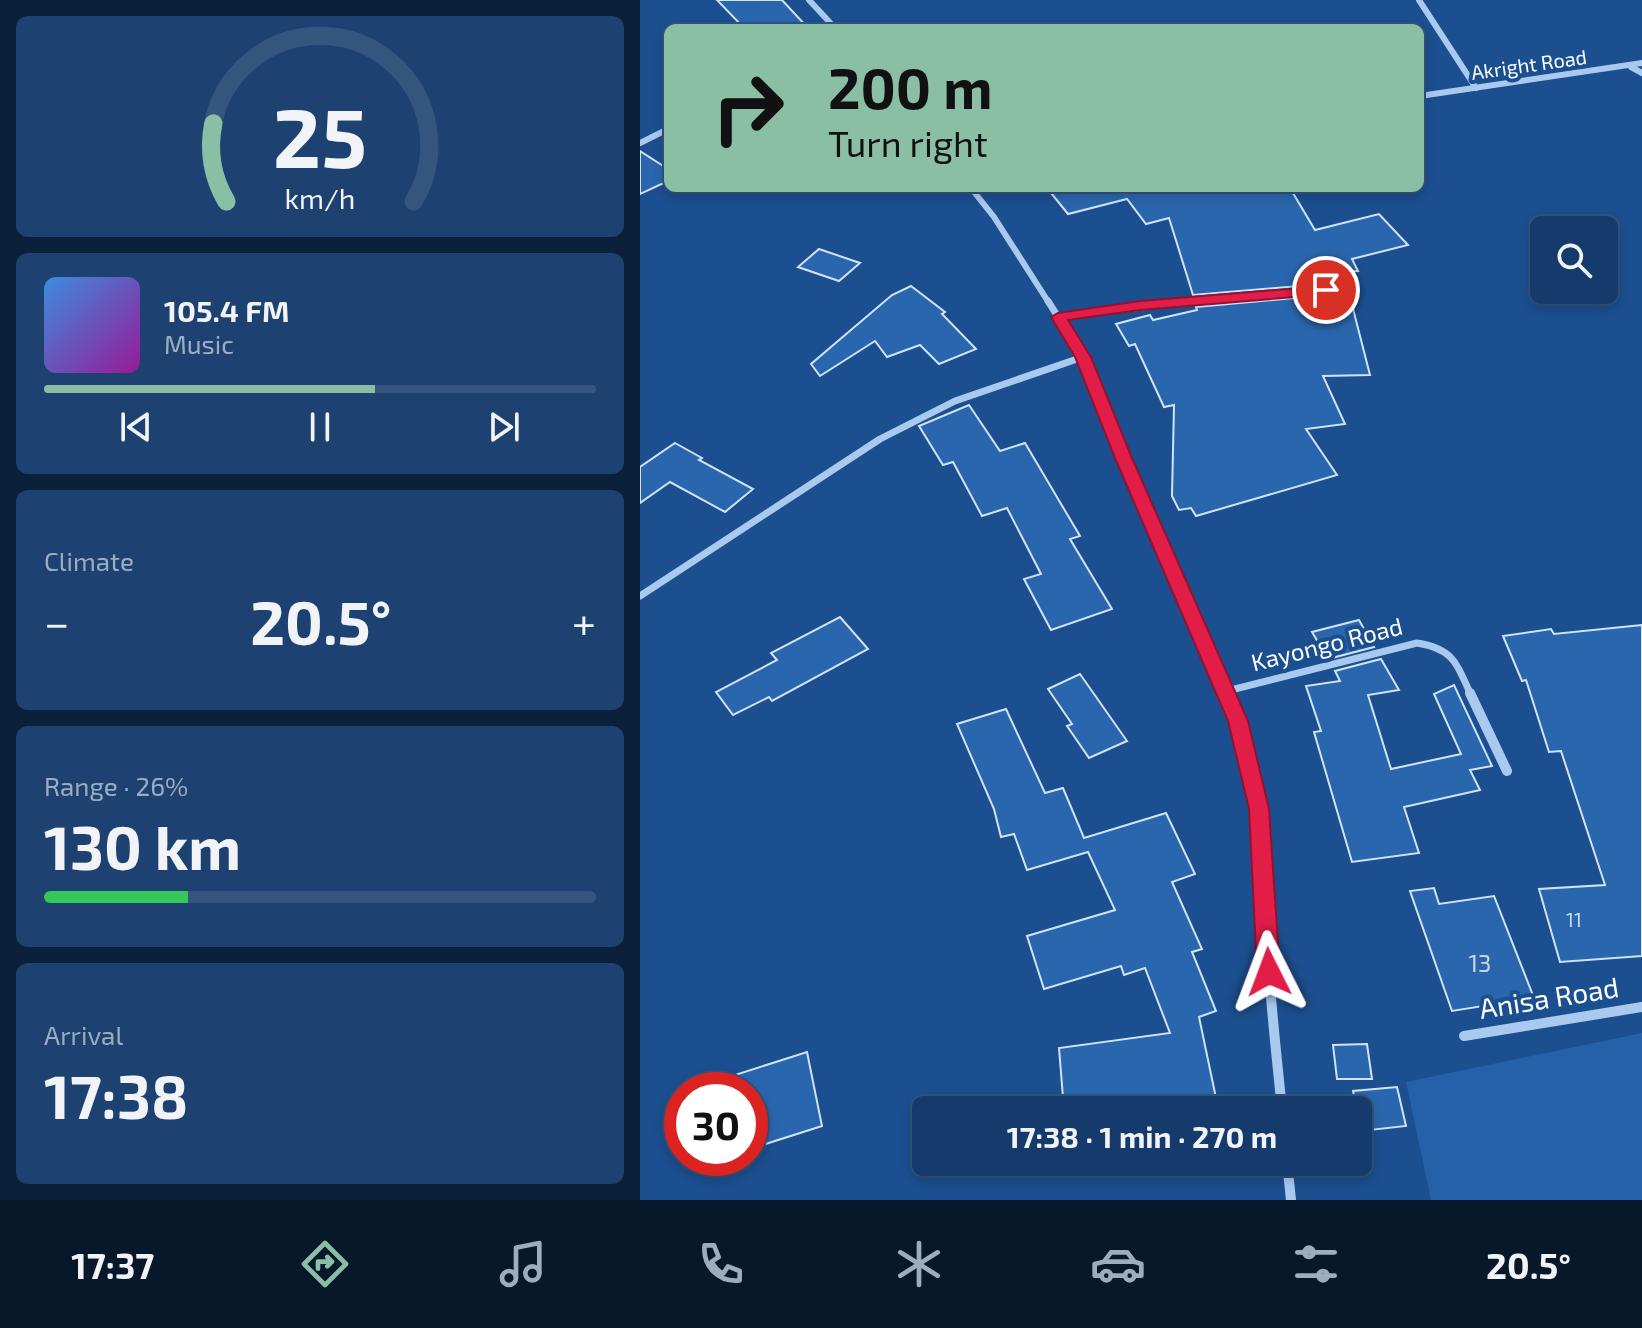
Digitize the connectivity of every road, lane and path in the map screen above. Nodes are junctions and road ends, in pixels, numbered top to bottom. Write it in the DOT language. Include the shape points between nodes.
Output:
graph roads {
  1 [pos="809,0"];
  2 [pos="1419,0"];
  3 [pos="831,24"];
  4 [pos="1642,63"];
  5 [pos="1631,67"];
  6 [pos="1642,73"];
  7 [pos="1476,88"];
  8 [pos="1424,95"];
  9 [pos="664,131"];
  10 [pos="640,143"];
  11 [pos="974,192"];
  12 [pos="1354,287"];
  13 [pos="1058,317"];
  14 [pos="1083,357"];
  15 [pos="640,596"];
  16 [pos="1227,691"];
  17 [pos="1507,771"];
  18 [pos="1642,1007"];
  19 [pos="1464,1036"];
  20 [pos="1281,1096"];
  21 [pos="1288,1176"];
  22 [pos="1291,1200"];
  1 -- 3 [label="street"];
  2 -- 7 [label="street"];
  4 -- 5 [label="street, Akright Road"];
  5 -- 6 [label="street"];
  5 -- 7 [label="street, Akright Road"];
  7 -- 8 [label="street, Akright Road"];
  9 -- 10 [label="street"];
  11 -- 13 [label="street"];
  12 -- 13 [label="street"];
  13 -- 14 [label="street"];
  14 -- 15 [label="street" via="955,401 880,439"];
  14 -- 16 [label="street"];
  16 -- 17 [label="street, Kayongo Road" via="1428,643 1453,657"];
  16 -- 20 [label="street" via="1259,809"];
  18 -- 19 [label="street, Anisa Road"];
  21 -- 22 [label="street"];
}
